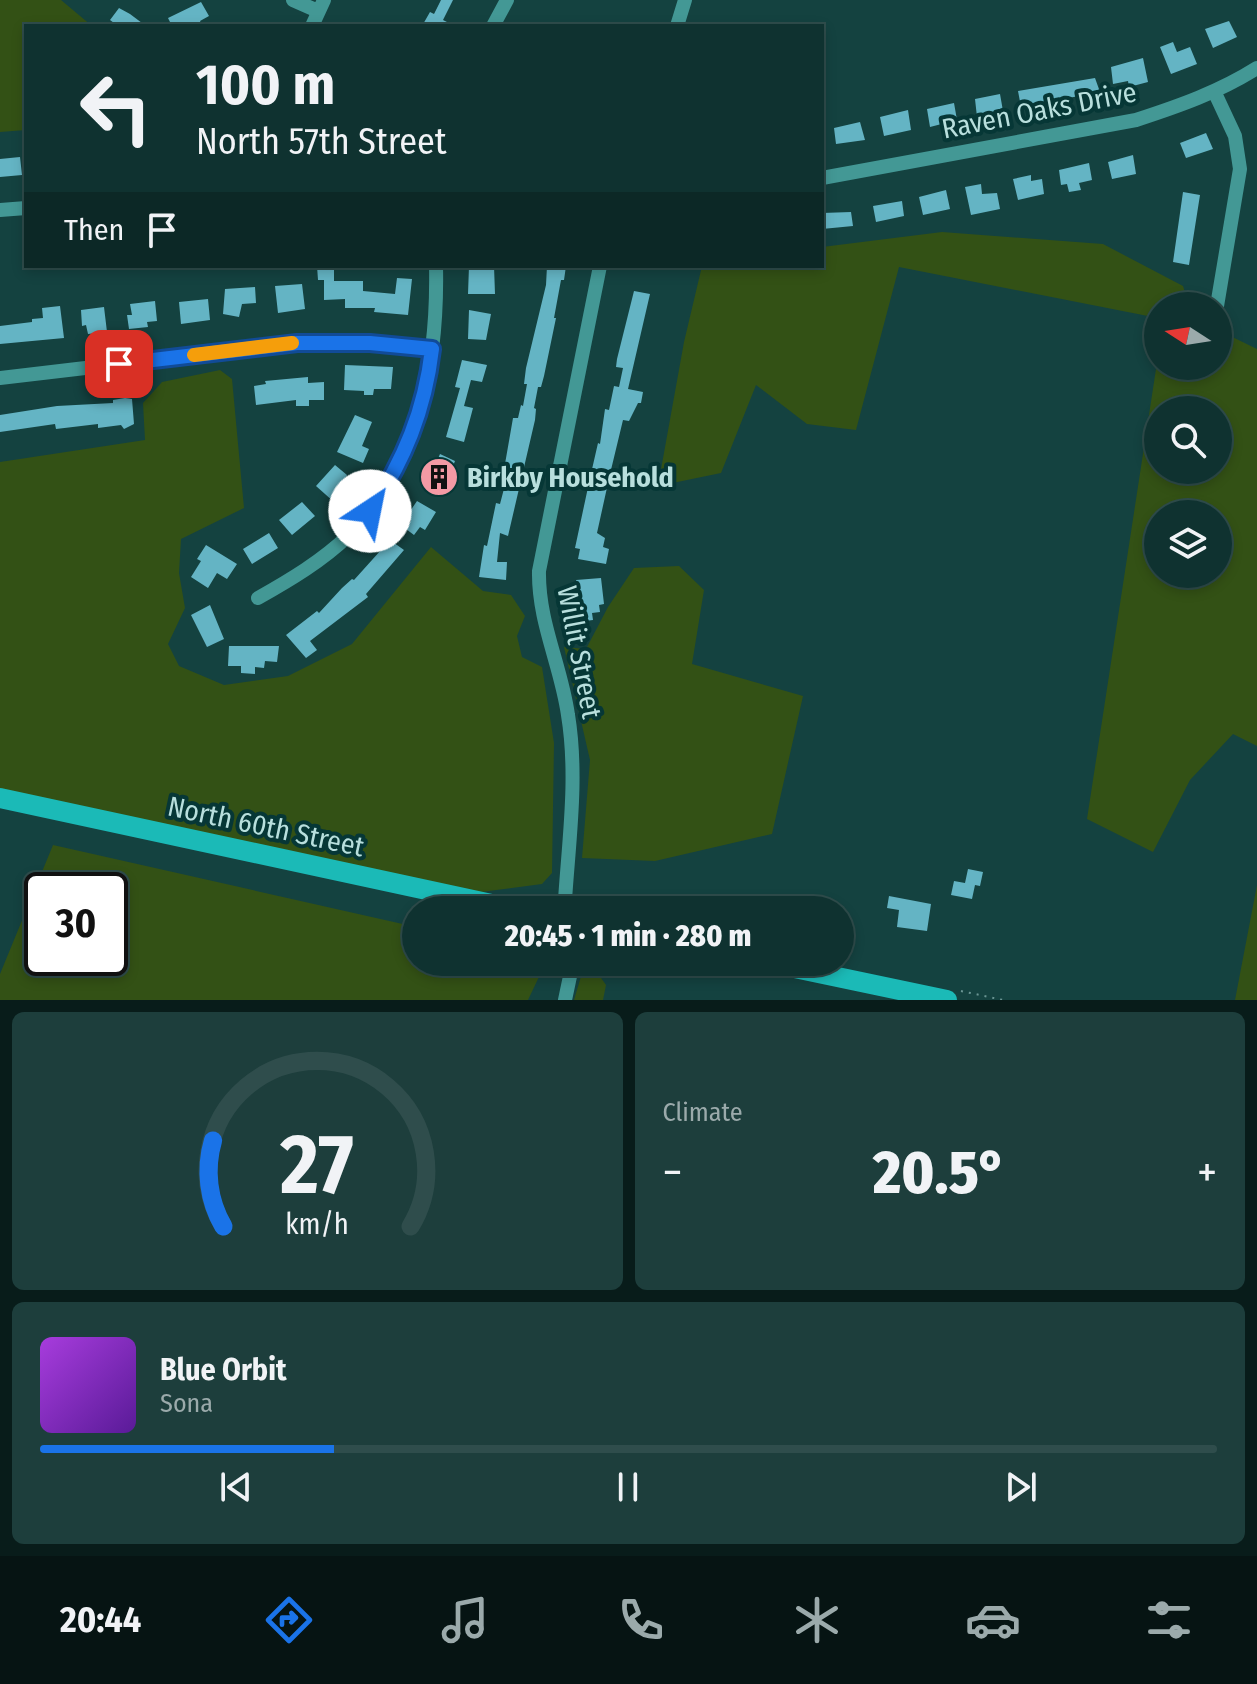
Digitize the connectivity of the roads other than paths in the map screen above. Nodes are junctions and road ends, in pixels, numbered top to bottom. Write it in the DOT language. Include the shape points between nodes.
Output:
graph roads {
  1 [pos="293,0"];
  2 [pos="507,0"];
  3 [pos="685,0"];
  4 [pos="321,6"];
  5 [pos="494,24"];
  6 [pos="678,24"];
  7 [pos="1257,68"];
  8 [pos="1214,91"];
  9 [pos="824,178"];
  10 [pos="24,208"];
  11 [pos="0,210"];
  12 [pos="436,268"];
  13 [pos="600,268"];
  14 [pos="1219,292"];
  15 [pos="432,349"];
  16 [pos="0,378"];
  17 [pos="258,598"];
  18 [pos="0,798"];
  19 [pos="454,896"];
  20 [pos="565,896"];
  21 [pos="570,976"];
  22 [pos="833,976"];
  23 [pos="565,1000"];
  24 [pos="947,1000"];
  1 -- 4 [label="street"];
  2 -- 5 [label="street"];
  3 -- 6 [label="street"];
  7 -- 8 [label="street, Raven Oaks Drive"];
  8 -- 9 [label="street, Raven Oaks Drive" via="1136,120"];
  8 -- 14 [label="street" via="1235,136 1240,169"];
  10 -- 11 [label="street"];
  12 -- 15 [label="street"];
  13 -- 20 [label="street, Willit Street" via="539,571 546,635 563,685 571,734"];
  15 -- 16 [label="street" via="297,343"];
  15 -- 17 [label="street" via="422,402 391,481 349,536"];
  18 -- 19 [label="main road, North 60th Street"];
  21 -- 23 [label="street"];
  22 -- 24 [label="main road"];
}
